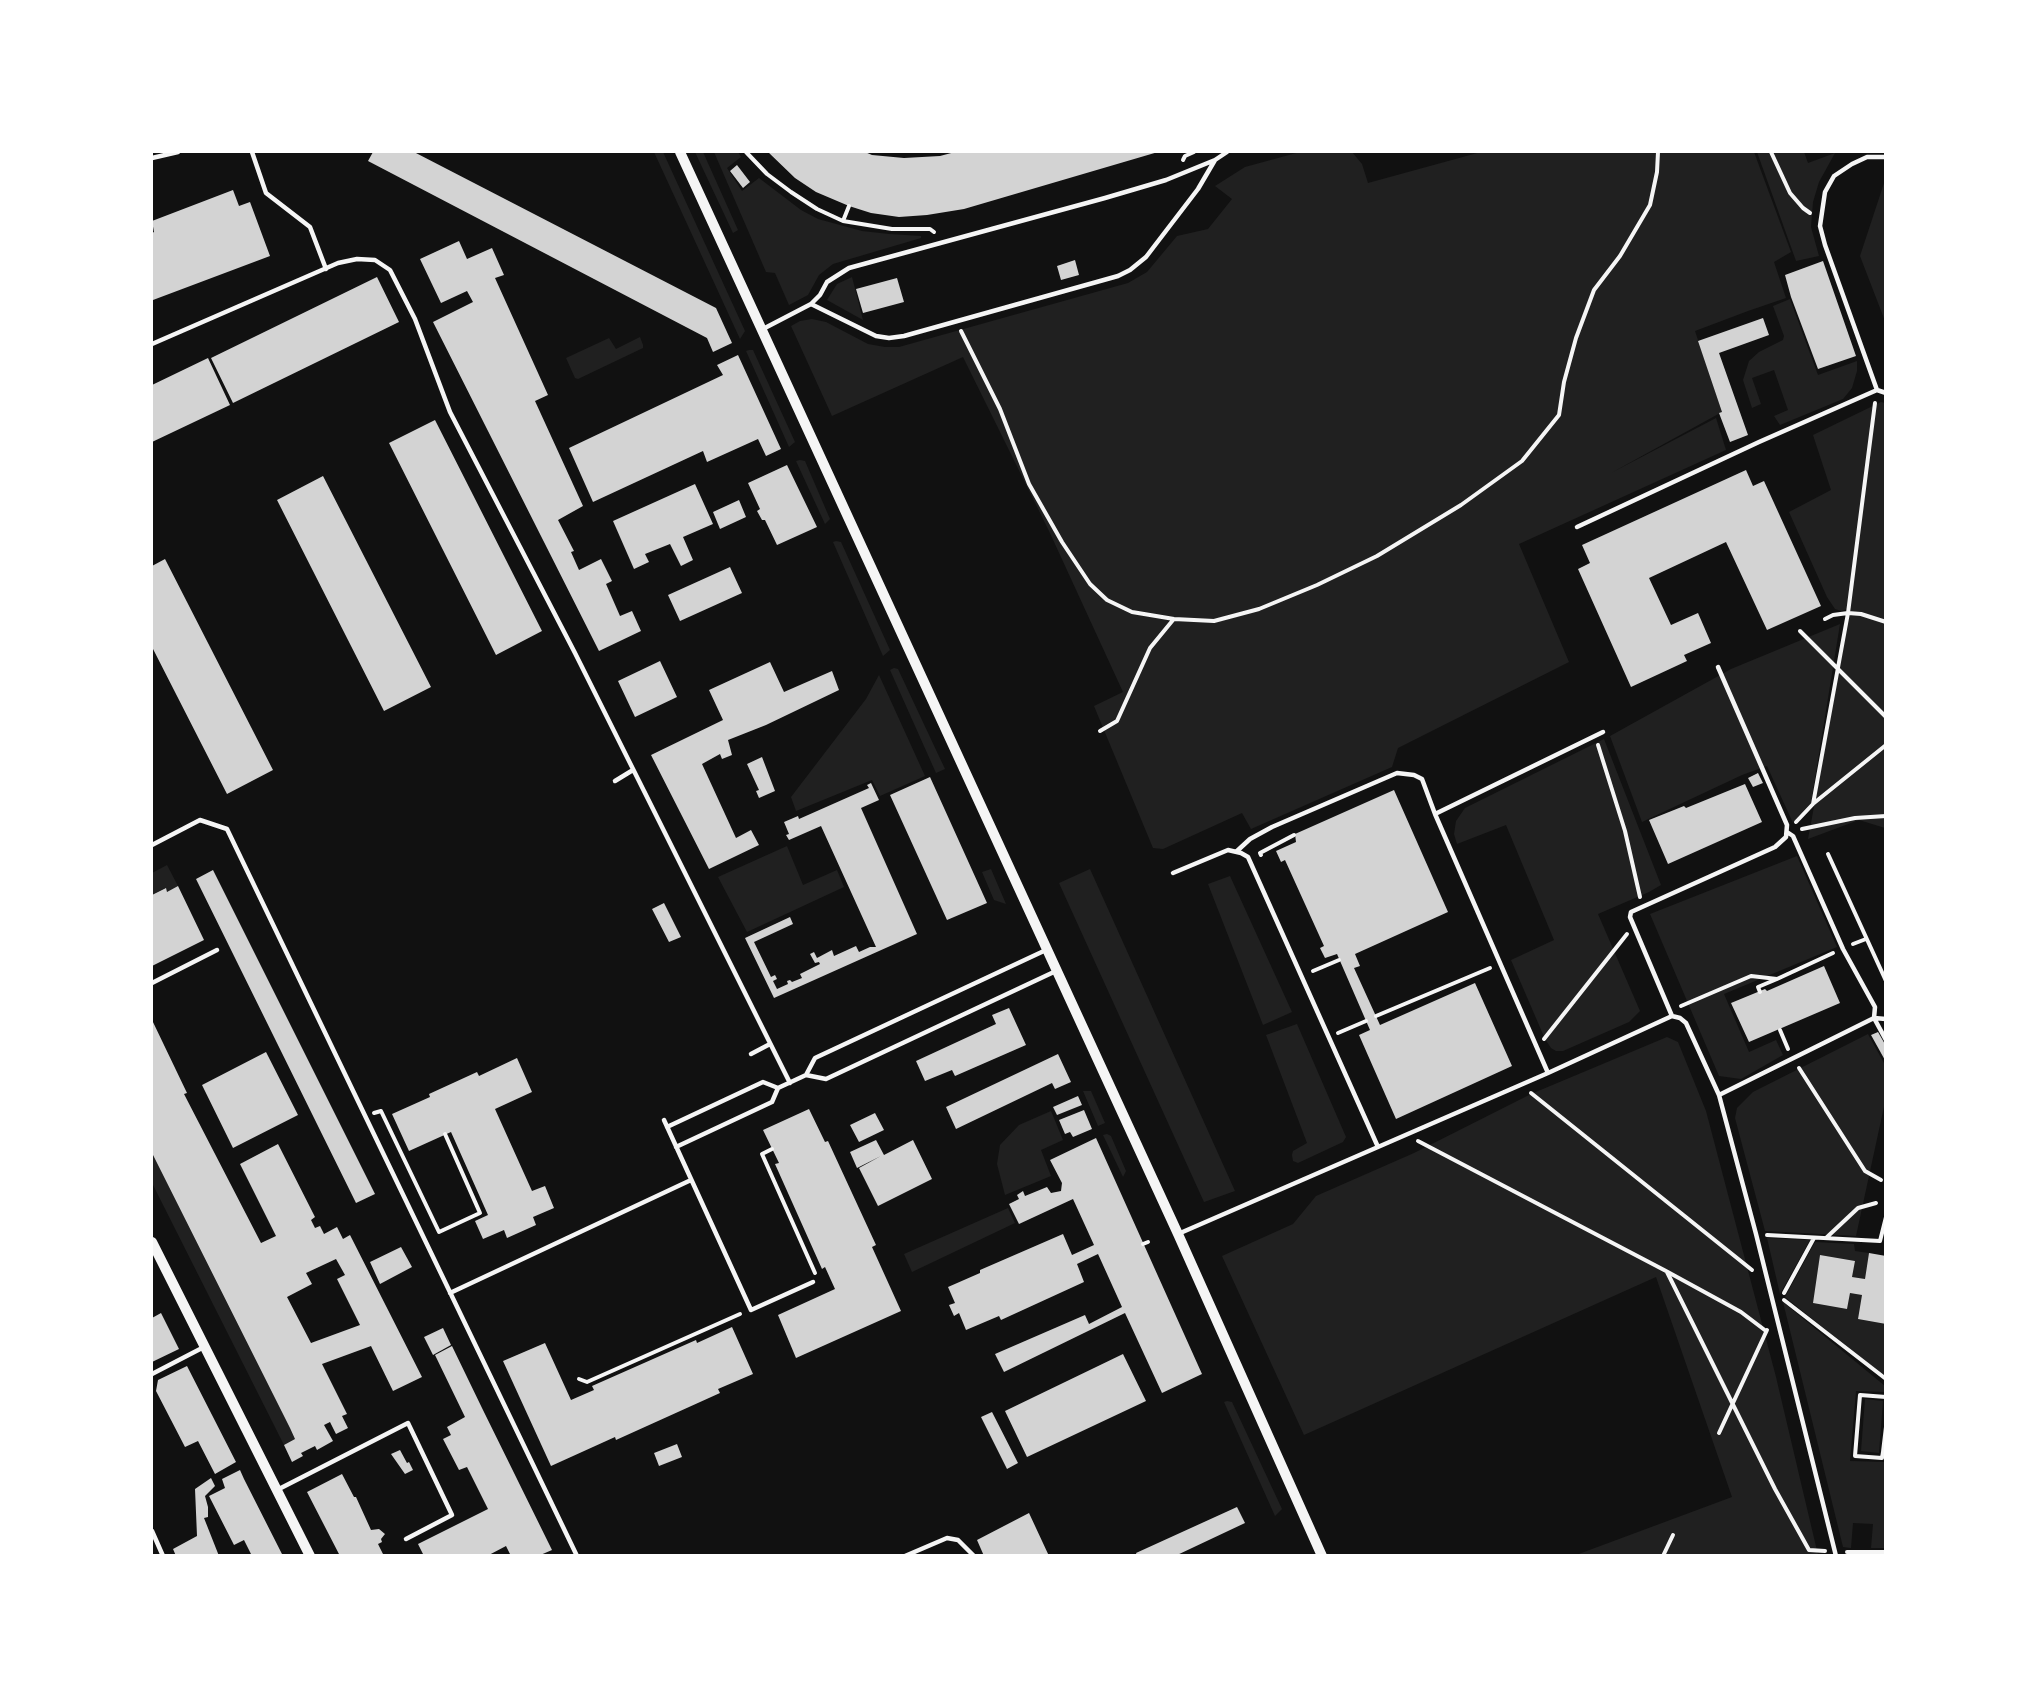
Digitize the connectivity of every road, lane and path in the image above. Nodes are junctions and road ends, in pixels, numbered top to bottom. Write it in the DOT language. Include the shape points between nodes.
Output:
graph roads {
  1 [pos="178,152"];
  2 [pos="252,152"];
  3 [pos="680,152"];
  4 [pos="746,152"];
  5 [pos="1227,152"];
  6 [pos="1658,152"];
  7 [pos="1771,152"];
  8 [pos="1886,157"];
  9 [pos="152,158"];
  10 [pos="1215,160"];
  11 [pos="849,206"];
  12 [pos="843,221"];
  13 [pos="1821,221"];
  14 [pos="947,241"];
  15 [pos="326,269"];
  16 [pos="811,304"];
  17 [pos="958,322"];
  18 [pos="761,330"];
  19 [pos="152,345"];
  20 [pos="1877,390"];
  21 [pos="1886,393"];
  22 [pos="1577,527"];
  23 [pos="1848,613"];
  24 [pos="1174,619"];
  25 [pos="1825,619"];
  26 [pos="1886,622"];
  27 [pos="1800,631"];
  28 [pos="1718,666"];
  29 [pos="1837,666"];
  30 [pos="1886,717"];
  31 [pos="1100,730"];
  32 [pos="1603,732"];
  33 [pos="1596,736"];
  34 [pos="1886,745"];
  35 [pos="633,770"];
  36 [pos="615,781"];
  37 [pos="1813,804"];
  38 [pos="1435,814"];
  39 [pos="1886,816"];
  40 [pos="1787,832"];
  41 [pos="1294,836"];
  42 [pos="152,844"];
  43 [pos="1237,851"];
  44 [pos="1828,854"];
  45 [pos="1265,864"];
  46 [pos="1173,873"];
  47 [pos="1642,907"];
  48 [pos="1633,927"];
  49 [pos="1866,939"];
  50 [pos="1843,949"];
  51 [pos="218,950"];
  52 [pos="1046,950"];
  53 [pos="1339,960"];
  54 [pos="1309,961"];
  55 [pos="1502,963"];
  56 [pos="1056,971"];
  57 [pos="1777,979"];
  58 [pos="1886,981"];
  59 [pos="152,983"];
  60 [pos="1760,992"];
  61 [pos="1376,1016"];
  62 [pos="1672,1016"];
  63 [pos="1874,1018"];
  64 [pos="1886,1019"];
  65 [pos="1366,1021"];
  66 [pos="1780,1030"];
  67 [pos="1329,1038"];
  68 [pos="1886,1040"];
  69 [pos="770,1044"];
  70 [pos="1538,1052"];
  71 [pos="751,1054"];
  72 [pos="1792,1058"];
  73 [pos="1548,1073"];
  74 [pos="806,1075"];
  75 [pos="789,1083"];
  76 [pos="1539,1086"];
  77 [pos="778,1088"];
  78 [pos="1719,1095"];
  79 [pos="365,1117"];
  80 [pos="664,1120"];
  81 [pos="667,1127"];
  82 [pos="445,1134"];
  83 [pos="1414,1140"];
  84 [pos="676,1147"];
  85 [pos="1378,1147"];
  86 [pos="772,1149"];
  87 [pos="691,1180"];
  88 [pos="1881,1180"];
  89 [pos="1876,1203"];
  90 [pos="1886,1217"];
  91 [pos="1178,1234"];
  92 [pos="1756,1234"];
  93 [pos="1814,1238"];
  94 [pos="1825,1239"];
  95 [pos="152,1242"];
  96 [pos="1883,1242"];
  97 [pos="1752,1262"];
  98 [pos="1666,1271"];
  99 [pos="1754,1272"];
  100 [pos="1766,1276"];
  101 [pos="813,1282"];
  102 [pos="450,1293"];
  103 [pos="1781,1298"];
  104 [pos="751,1310"];
  105 [pos="1775,1312"];
  106 [pos="1766,1331"];
  107 [pos="1771,1338"];
  108 [pos="204,1347"];
  109 [pos="152,1374"];
  110 [pos="579,1379"];
  111 [pos="1886,1379"];
  112 [pos="1886,1397"];
  113 [pos="1732,1404"];
  114 [pos="1886,1427"];
  115 [pos="1719,1433"];
  116 [pos="1884,1452"];
  117 [pos="277,1490"];
  118 [pos="152,1532"];
  119 [pos="1674,1535"];
  120 [pos="406,1539"];
  121 [pos="1820,1540"];
  122 [pos="1886,1552"];
  123 [pos="1823,1553"];
  124 [pos="1835,1554"];
  125 [pos="163,1556"];
  126 [pos="310,1556"];
  127 [pos="577,1556"];
  128 [pos="905,1556"];
  129 [pos="974,1556"];
  130 [pos="1322,1556"];
  131 [pos="1663,1556"];
  1 -- 9 [label="lane"];
  2 -- 15 [label="lane" via="266,193 310,227"];
  3 -- 18 [label="street"];
  4 -- 12 [label="path" via="791,192"];
  5 -- 10 [label="lane"];
  6 -- 24 [label="path" via="1650,205 1620,256 1594,290 1576,338 1559,415 1522,461 1461,505 1377,556 1317,585 1259,609 1214,621"];
  7 -- 13 [label="path" via="1790,193"];
  8 -- 13 [label="lane" via="1868,157 1834,176 1825,192"];
  10 -- 14 [label="lane" via="1166,180"];
  10 -- 17 [label="lane" via="1198,189 1130,270"];
  11 -- 12 [label="path"];
  12 -- 14 [label="path" via="892,229 930,229"];
  13 -- 20 [label="lane" via="1825,245"];
  14 -- 16 [label="lane" via="849,268 827,282"];
  15 -- 19 [label="lane"];
  15 -- 35 [label="lane" via="357,259 375,260 390,270 416,319 450,412"];
  16 -- 17 [label="lane" via="876,336 889,338"];
  16 -- 18 [label="lane"];
  17 -- 24 [label="path" via="1029,484 1090,584 1107,600 1132,612"];
  18 -- 52 [label="street"];
  20 -- 21 [label="lane"];
  20 -- 22 [label="lane"];
  20 -- 23 [label="path"];
  23 -- 25 [label="path"];
  23 -- 26 [label="path"];
  23 -- 29 [label="path"];
  24 -- 31 [label="path" via="1149,648 1117,721"];
  27 -- 29 [label="path"];
  28 -- 40 [label="lane"];
  29 -- 30 [label="path"];
  29 -- 37 [label="path"];
  32 -- 33 [label="lane"];
  33 -- 38 [label="lane"];
  33 -- 47 [label="path" via="1625,831"];
  34 -- 37 [label="path"];
  35 -- 36 [label="lane"];
  35 -- 69 [label="lane"];
  37 -- 40 [label="path"];
  38 -- 43 [label="lane" via="1422,779 1397,772 1272,827"];
  38 -- 55 [label="lane"];
  39 -- 40 [label="path"];
  40 -- 47 [label="lane" via="1774,847"];
  40 -- 50 [label="lane" via="1793,836"];
  41 -- 45 [label="path" via="1260,853"];
  42 -- 79 [label="lane" via="200,820 227,829"];
  43 -- 46 [label="lane" via="1223,852"];
  43 -- 67 [label="lane" via="1251,861"];
  44 -- 49 [label="path"];
  47 -- 48 [label="lane" via="1630,914"];
  48 -- 62 [label="lane"];
  48 -- 70 [label="path"];
  49 -- 50 [label="path"];
  49 -- 58 [label="path"];
  50 -- 57 [label="path"];
  50 -- 63 [label="lane" via="1875,1007"];
  51 -- 59 [label="lane"];
  52 -- 56 [label="street"];
  52 -- 74 [label="lane" via="815,1058"];
  53 -- 54 [label="path" via="1314,972"];
  55 -- 61 [label="path"];
  55 -- 70 [label="lane"];
  56 -- 74 [label="lane" via="826,1079"];
  56 -- 91 [label="street"];
  57 -- 60 [label="path" via="1758,987"];
  57 -- 62 [label="path" via="1751,975 1682,1004"];
  62 -- 73 [label="lane"];
  62 -- 78 [label="lane" via="1686,1023"];
  63 -- 64 [label="lane"];
  63 -- 68 [label="lane"];
  63 -- 72 [label="lane"];
  65 -- 67 [label="path"];
  66 -- 72 [label="path"];
  67 -- 85 [label="lane"];
  69 -- 71 [label="lane"];
  69 -- 75 [label="lane"];
  70 -- 73 [label="lane"];
  72 -- 78 [label="lane"];
  72 -- 88 [label="path" via="1865,1171"];
  73 -- 85 [label="lane"];
  74 -- 75 [label="lane"];
  75 -- 77 [label="lane"];
  76 -- 99 [label="path" via="1528,1090"];
  77 -- 81 [label="lane" via="763,1082"];
  77 -- 84 [label="lane" via="772,1102"];
  78 -- 92 [label="lane"];
  79 -- 82 [label="path" via="381,1111 440,1232 480,1213"];
  79 -- 102 [label="lane"];
  80 -- 81 [label="lane"];
  81 -- 84 [label="lane"];
  83 -- 98 [label="path"];
  84 -- 87 [label="lane"];
  85 -- 91 [label="lane"];
  86 -- 101 [label="path" via="762,1154 815,1270"];
  87 -- 102 [label="lane"];
  87 -- 104 [label="lane"];
  89 -- 94 [label="path" via="1858,1208"];
  90 -- 96 [label="path"];
  91 -- 130 [label="street"];
  92 -- 93 [label="path"];
  92 -- 100 [label="lane"];
  93 -- 94 [label="path"];
  93 -- 103 [label="path"];
  94 -- 96 [label="path"];
  95 -- 108 [label="street"];
  97 -- 99 [label="path"];
  98 -- 106 [label="path" via="1741,1312"];
  98 -- 113 [label="path"];
  99 -- 100 [label="path"];
  100 -- 105 [label="lane"];
  101 -- 104 [label="lane"];
  102 -- 127 [label="lane"];
  103 -- 105 [label="path"];
  103 -- 111 [label="path"];
  104 -- 110 [label="path" via="587,1382"];
  105 -- 124 [label="lane"];
  106 -- 107 [label="path" via="1768,1327"];
  106 -- 113 [label="path"];
  108 -- 109 [label="lane"];
  108 -- 117 [label="street"];
  112 -- 116 [label="path" via="1860,1395 1855,1456 1882,1458"];
  113 -- 115 [label="path"];
  113 -- 123 [label="path" via="1809,1550"];
  114 -- 116 [label="path"];
  117 -- 120 [label="lane" via="408,1423 452,1515"];
  117 -- 126 [label="street"];
  118 -- 125 [label="lane"];
  119 -- 131 [label="path"];
  121 -- 123 [label="path"];
  122 -- 124 [label="path"];
  123 -- 124 [label="path"];
  128 -- 129 [label="lane" via="947,1538 958,1540"];
}
